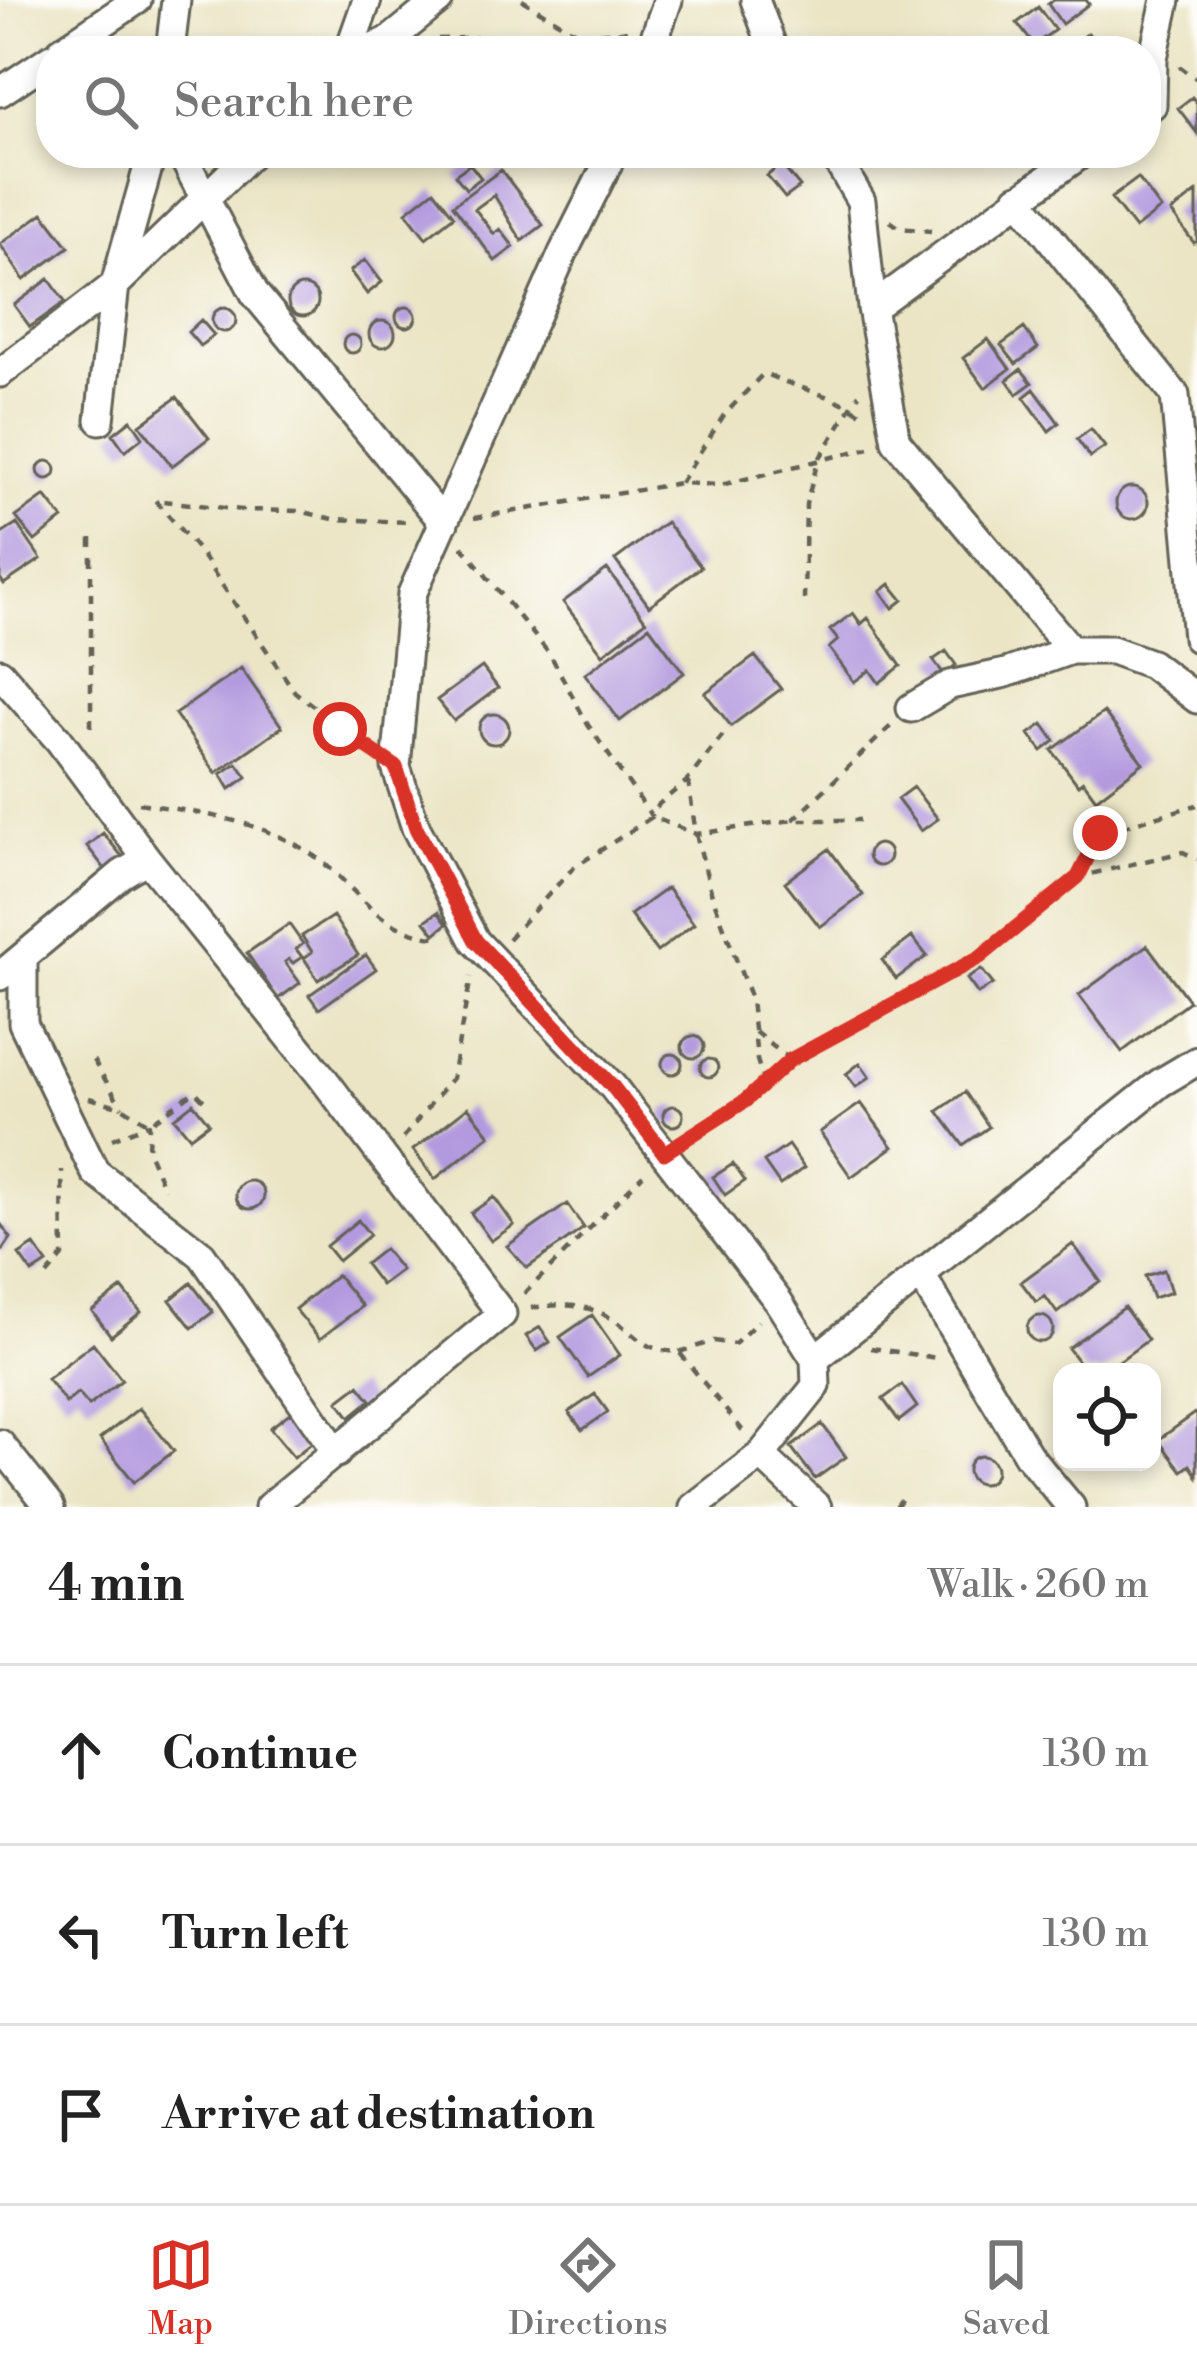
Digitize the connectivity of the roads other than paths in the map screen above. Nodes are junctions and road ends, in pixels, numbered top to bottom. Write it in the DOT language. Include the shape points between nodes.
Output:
graph roads {
  1 [pos="137,0"];
  2 [pos="176,0"];
  3 [pos="367,0"];
  4 [pos="439,0"];
  5 [pos="668,0"];
  6 [pos="755,0"];
  7 [pos="1166,0"];
  8 [pos="83,36"];
  9 [pos="172,36"];
  10 [pos="355,36"];
  11 [pos="390,36"];
  12 [pos="656,36"];
  13 [pos="768,36"];
  14 [pos="1158,36"];
  15 [pos="36,68"];
  16 [pos="0,92"];
  17 [pos="148,168"];
  18 [pos="190,168"];
  19 [pos="237,168"];
  20 [pos="606,168"];
  21 [pos="842,168"];
  22 [pos="1061,168"];
  23 [pos="207,198"];
  24 [pos="1018,198"];
  25 [pos="115,285"];
  26 [pos="872,308"];
  27 [pos="0,373"];
  28 [pos="100,420"];
  29 [pos="443,523"];
  30 [pos="1197,638"];
  31 [pos="1071,650"];
  32 [pos="0,674"];
  33 [pos="1197,699"];
  34 [pos="911,708"];
  35 [pos="147,859"];
  36 [pos="11,968"];
  37 [pos="1197,1061"];
  38 [pos="922,1277"];
  39 [pos="815,1359"];
  40 [pos="0,1444"];
  41 [pos="337,1453"];
  42 [pos="761,1455"];
  43 [pos="50,1507"];
  44 [pos="269,1507"];
  45 [pos="694,1507"];
  46 [pos="817,1507"];
  47 [pos="1071,1507"];
  1 -- 8 [label="street"];
  2 -- 9 [label="street"];
  3 -- 10 [label="street"];
  4 -- 11 [label="street"];
  5 -- 12 [label="street"];
  6 -- 13 [label="street"];
  7 -- 14 [label="street"];
  15 -- 16 [label="street"];
  17 -- 25 [label="street"];
  18 -- 23 [label="street"];
  19 -- 23 [label="street"];
  20 -- 29 [label="street"];
  21 -- 26 [label="street" via="861,201"];
  22 -- 24 [label="street"];
  23 -- 25 [label="street"];
  23 -- 29 [label="street" via="255,294"];
  24 -- 26 [label="street"];
  24 -- 30 [label="street" via="1174,395"];
  25 -- 27 [label="street"];
  25 -- 28 [label="street"];
  26 -- 31 [label="street" via="896,441"];
  29 -- 39 [label="street" via="412,594 396,767 416,828 476,941 613,1087"];
  31 -- 33 [label="street" via="1112,650 1151,664"];
  31 -- 34 [label="street" via="950,685"];
  32 -- 35 [label="street"];
  35 -- 36 [label="street"];
  35 -- 41 [label="street" via="502,1314"];
  36 -- 41 [label="street" via="23,1023 95,1172 202,1256"];
  37 -- 38 [label="street"];
  38 -- 39 [label="street"];
  38 -- 47 [label="street" via="1028,1455"];
  39 -- 42 [label="street" via="816,1386"];
  40 -- 43 [label="street"];
  41 -- 44 [label="street"];
  42 -- 45 [label="street"];
  42 -- 46 [label="street"];
}
